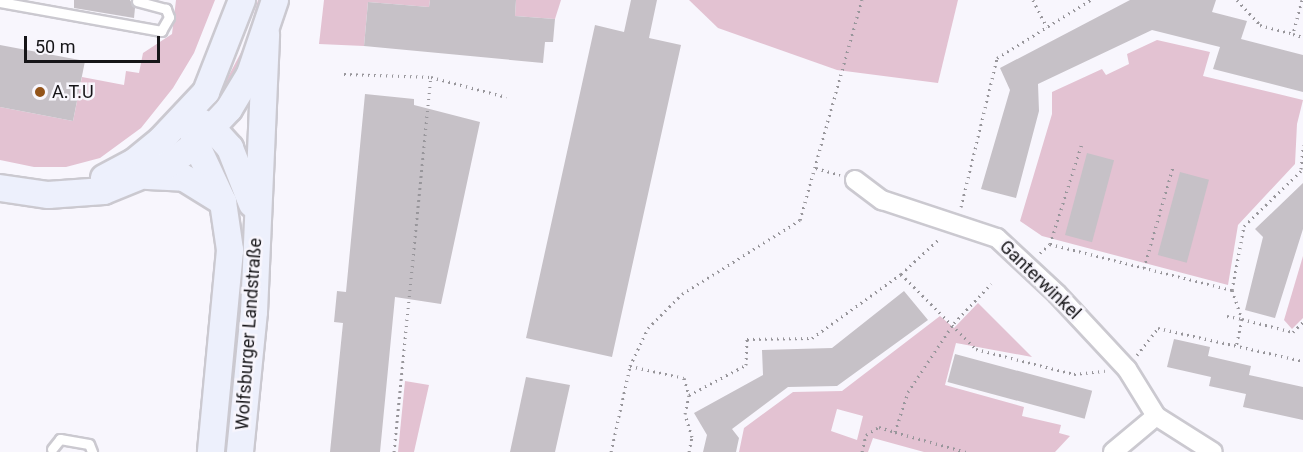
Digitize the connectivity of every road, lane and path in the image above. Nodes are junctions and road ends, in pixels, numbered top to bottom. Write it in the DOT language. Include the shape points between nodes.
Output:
graph roads {
  1 [pos="242,0"];
  2 [pos="275,0"];
  3 [pos="861,0"];
  4 [pos="1033,0"];
  5 [pos="1089,0"];
  6 [pos="1237,0"];
  7 [pos="1302,0"];
  8 [pos="137,1"];
  9 [pos="0,2"];
  10 [pos="1047,27"];
  11 [pos="266,34"];
  12 [pos="1293,34"];
  13 [pos="1303,37"];
  14 [pos="344,74"];
  15 [pos="431,77"];
  16 [pos="506,97"];
  17 [pos="188,115"];
  18 [pos="204,136"];
  19 [pos="1082,143"];
  20 [pos="1303,145"];
  21 [pos="1173,167"];
  22 [pos="816,168"];
  23 [pos="1302,170"];
  24 [pos="147,176"];
  25 [pos="855,180"];
  26 [pos="0,188"];
  27 [pos="72,194"];
  28 [pos="223,202"];
  29 [pos="256,216"];
  30 [pos="957,223"];
  31 [pos="1050,244"];
  32 [pos="1027,265"];
  33 [pos="1144,268"];
  34 [pos="902,274"];
  35 [pos="991,284"];
  36 [pos="1232,290"];
  37 [pos="1227,316"];
  38 [pos="1242,319"];
  39 [pos="1303,322"];
  40 [pos="954,323"];
  41 [pos="1236,347"];
  42 [pos="1303,361"];
  43 [pos="630,366"];
  44 [pos="1127,369"];
  45 [pos="689,395"];
  46 [pos="1156,416"];
  47 [pos="895,432"];
  48 [pos="52,449"];
  49 [pos="92,452"];
  50 [pos="211,452"];
  51 [pos="240,452"];
  52 [pos="394,452"];
  53 [pos="611,452"];
  54 [pos="689,452"];
  55 [pos="862,452"];
  56 [pos="966,452"];
  57 [pos="1113,452"];
  58 [pos="1213,452"];
  1 -- 17 [label="street" via="210,84"];
  2 -- 11 [label="street, Wolfsburger Landstraße"];
  3 -- 22 [label="path"];
  4 -- 10 [label="path"];
  5 -- 10 [label="path"];
  6 -- 12 [label="path" via="1260,25"];
  7 -- 12 [label="path"];
  8 -- 9 [label="lane" via="166,9 169,17 161,32"];
  10 -- 30 [label="path" via="997,58"];
  11 -- 18 [label="street, Wolfsburger Landstraße" via="250,74 229,109"];
  11 -- 29 [label="street, Wolfsburger Landstraße"];
  12 -- 13 [label="path"];
  14 -- 15 [label="path"];
  15 -- 16 [label="path"];
  15 -- 52 [label="path"];
  17 -- 18 [label="street, Wolfsburger Landstraße"];
  17 -- 27 [label="street" via="134,162"];
  18 -- 24 [label="street"];
  18 -- 28 [label="street, Wolfsburger Landstraße"];
  18 -- 29 [label="street, Wolfsburger Landstraße" via="230,148"];
  19 -- 31 [label="path"];
  20 -- 23 [label="path"];
  21 -- 33 [label="path"];
  22 -- 25 [label="path"];
  22 -- 43 [label="path" via="800,220 682,294 648,328"];
  23 -- 36 [label="path" via="1244,226"];
  24 -- 27 [label="street" via="104,191"];
  24 -- 28 [label="street" via="184,178"];
  25 -- 30 [label="street, Ganterwinkel" via="882,200"];
  26 -- 27 [label="street"];
  28 -- 50 [label="street, Wolfsburger Landstraße" via="230,250"];
  29 -- 51 [label="street, Wolfsburger Landstraße" via="254,312"];
  30 -- 32 [label="street, Ganterwinkel" via="997,238"];
  30 -- 34 [label="path"];
  31 -- 32 [label="path"];
  31 -- 33 [label="path"];
  32 -- 44 [label="street, Ganterwinkel"];
  33 -- 36 [label="path"];
  34 -- 40 [label="path"];
  34 -- 45 [label="path" via="812,338 747,339 746,365"];
  35 -- 40 [label="path"];
  36 -- 38 [label="path"];
  37 -- 38 [label="path"];
  38 -- 39 [label="path" via="1293,332"];
  38 -- 41 [label="path"];
  40 -- 44 [label="path" via="976,349 1074,374"];
  40 -- 47 [label="path" via="908,392"];
  41 -- 42 [label="path" via="1300,364"];
  41 -- 44 [label="path" via="1158,328"];
  43 -- 45 [label="path" via="684,378"];
  43 -- 53 [label="path"];
  44 -- 46 [label="street, Ganterwinkel"];
  45 -- 54 [label="path" via="685,414 692,437"];
  46 -- 57 [label="street"];
  46 -- 58 [label="street"];
  47 -- 55 [label="path" via="879,427 866,435"];
  47 -- 56 [label="path"];
  48 -- 49 [label="lane" via="60,439 89,444"];
}
